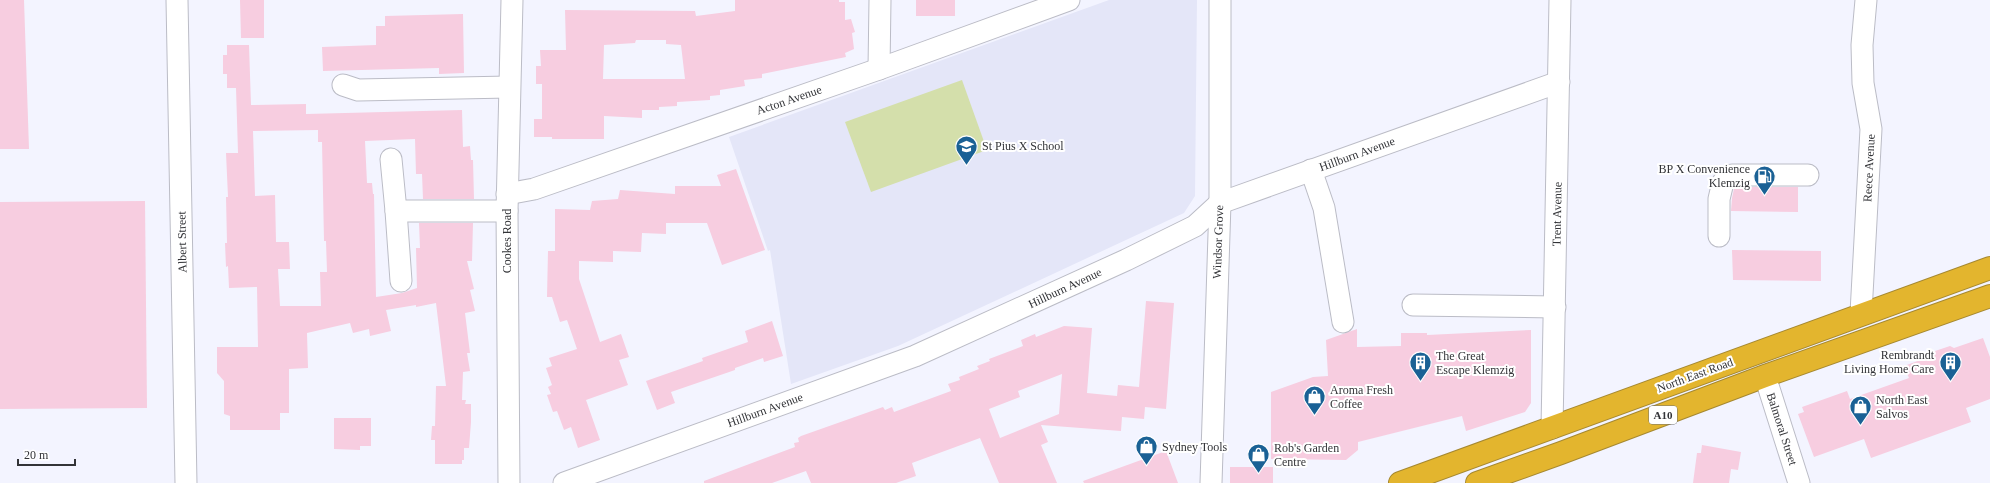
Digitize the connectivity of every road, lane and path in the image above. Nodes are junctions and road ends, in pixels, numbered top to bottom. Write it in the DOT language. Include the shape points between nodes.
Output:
graph roads {
  1 [pos="177,0"];
  2 [pos="512,0"];
  3 [pos="880,0"];
  4 [pos="1069,0"];
  5 [pos="1220,0"];
  6 [pos="1560,0"];
  7 [pos="1866,0"];
  8 [pos="879,69"];
  9 [pos="1559,82"];
  10 [pos="343,85"];
  11 [pos="510,87"];
  12 [pos="391,159"];
  13 [pos="1311,170"];
  14 [pos="1808,175"];
  15 [pos="507,203"];
  16 [pos="1220,203"];
  17 [pos="396,211"];
  18 [pos="1719,236"];
  19 [pos="1990,268"];
  20 [pos="401,281"];
  21 [pos="1990,296"];
  22 [pos="1413,305"];
  23 [pos="1555,307"];
  24 [pos="1861,313"];
  25 [pos="1344,322"];
  26 [pos="1871,339"];
  27 [pos="1755,352"];
  28 [pos="1765,376"];
  29 [pos="1552,428"];
  30 [pos="1561,453"];
  31 [pos="186,483"];
  32 [pos="509,483"];
  33 [pos="564,483"];
  34 [pos="1211,483"];
  35 [pos="1400,483"];
  36 [pos="1477,483"];
  37 [pos="1799,483"];
  1 -- 31 [label="street, Albert Street"];
  2 -- 11 [label="street, Cookes Road"];
  3 -- 8 [label="street"];
  4 -- 8 [label="street, Acton Avenue"];
  5 -- 16 [label="street, Windsor Grove"];
  6 -- 9 [label="street, Trent Avenue"];
  7 -- 24 [label="street, Reece Avenue" via="1862,45 1863,83 1871,129"];
  8 -- 15 [label="street, Acton Avenue" via="534,189"];
  9 -- 13 [label="street, Hillburn Avenue"];
  9 -- 23 [label="street, Trent Avenue"];
  10 -- 11 [label="street" via="358,90"];
  11 -- 15 [label="street, Cookes Road"];
  12 -- 17 [label="street"];
  13 -- 16 [label="street, Hillburn Avenue"];
  13 -- 25 [label="street" via="1324,208"];
  14 -- 18 [label="street" via="1732,175 1723,182 1719,199"];
  15 -- 17 [label="street, Acton Avenue"];
  15 -- 32 [label="street, Cookes Road"];
  16 -- 33 [label="street, Hillburn Avenue" via="1195,226 915,356"];
  16 -- 34 [label="street, Windsor Grove"];
  17 -- 20 [label="street"];
  19 -- 24 [label="highway, North East Road / A10"];
  21 -- 26 [label="highway, North East Road / A10"];
  22 -- 23 [label="street"];
  23 -- 29 [label="street, Trent Avenue"];
  24 -- 26 [label="highway"];
  24 -- 27 [label="highway, North East Road / A10"];
  26 -- 28 [label="highway, North East Road / A10"];
  27 -- 28 [label="highway"];
  27 -- 29 [label="highway, North East Road / A10"];
  28 -- 30 [label="highway, North East Road / A10"];
  28 -- 37 [label="street, Balmoral Street"];
  29 -- 30 [label="highway"];
  29 -- 35 [label="highway, North East Road / A10"];
  30 -- 36 [label="highway, North East Road / A10"];
}
